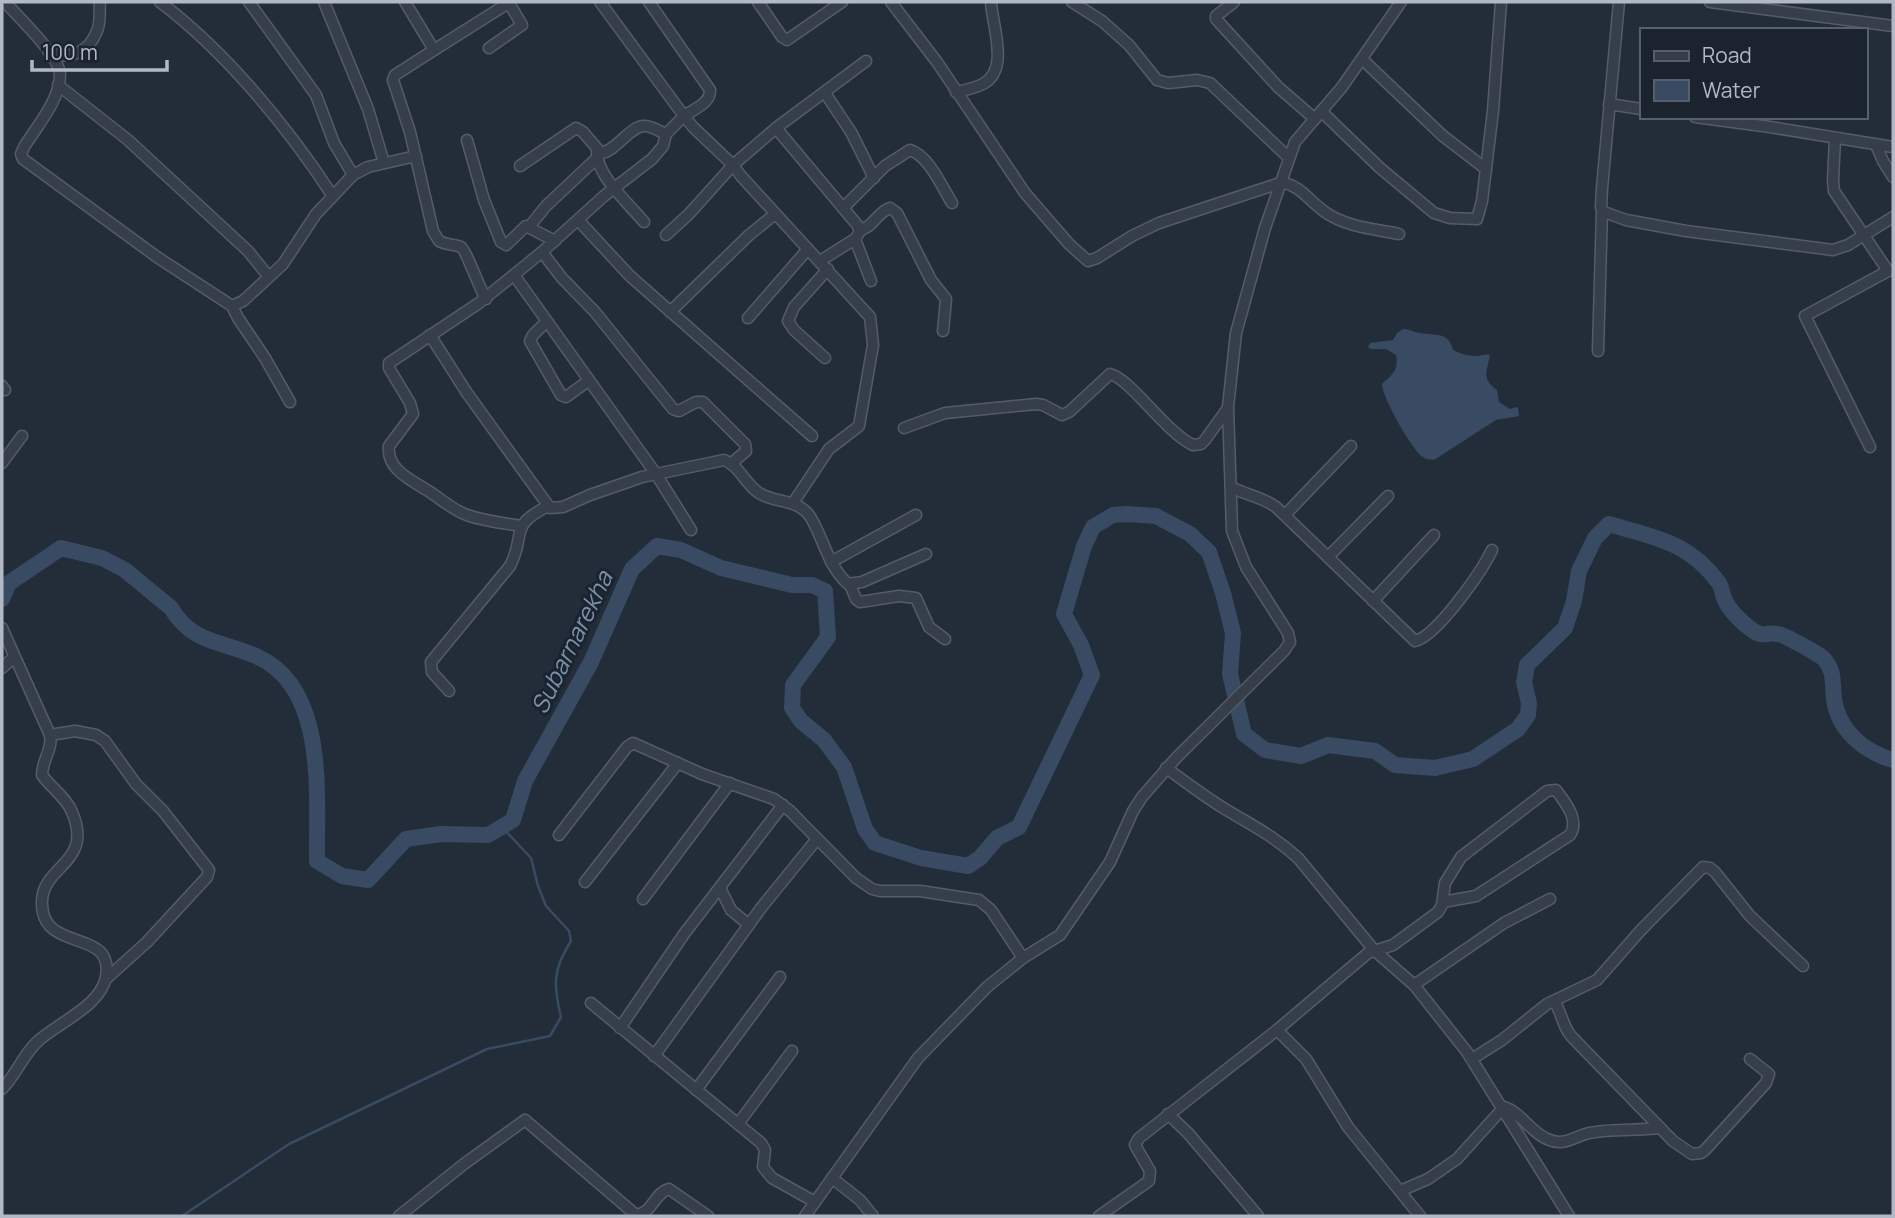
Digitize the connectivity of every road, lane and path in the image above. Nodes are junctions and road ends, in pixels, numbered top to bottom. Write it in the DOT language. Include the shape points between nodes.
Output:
graph roads {
  1 [pos="5,2"];
  2 [pos="100,2"];
  3 [pos="160,2"];
  4 [pos="248,2"];
  5 [pos="324,2"];
  6 [pos="405,2"];
  7 [pos="510,2"];
  8 [pos="600,2"];
  9 [pos="649,2"];
  10 [pos="758,2"];
  11 [pos="842,2"];
  12 [pos="892,2"];
  13 [pos="991,2"];
  14 [pos="1072,2"];
  15 [pos="1234,2"];
  16 [pos="1401,2"];
  17 [pos="1501,2"];
  18 [pos="1619,2"];
  19 [pos="1710,2"];
  20 [pos="1893,26"];
  21 [pos="489,48"];
  22 [pos="434,50"];
  23 [pos="49,53"];
  24 [pos="1363,60"];
  25 [pos="866,61"];
  26 [pos="58,85"];
  27 [pos="956,92"];
  28 [pos="825,93"];
  29 [pos="1609,104"];
  30 [pos="1640,108"];
  31 [pos="1318,115"];
  32 [pos="684,116"];
  33 [pos="1708,119"];
  34 [pos="776,128"];
  35 [pos="666,134"];
  36 [pos="1835,138"];
  37 [pos="467,140"];
  38 [pos="1876,145"];
  39 [pos="1893,147"];
  40 [pos="597,155"];
  41 [pos="416,156"];
  42 [pos="1288,158"];
  43 [pos="384,163"];
  44 [pos="733,165"];
  45 [pos="520,166"];
  46 [pos="1486,169"];
  47 [pos="353,175"];
  48 [pos="1893,177"];
  49 [pos="874,178"];
  50 [pos="1280,183"];
  51 [pos="615,188"];
  52 [pos="332,195"];
  53 [pos="952,203"];
  54 [pos="843,208"];
  55 [pos="1602,210"];
  56 [pos="775,214"];
  57 [pos="1893,217"];
  58 [pos="578,220"];
  59 [pos="644,222"];
  60 [pos="530,227"];
  61 [pos="666,234"];
  62 [pos="857,234"];
  63 [pos="1399,234"];
  64 [pos="1863,235"];
  65 [pos="555,241"];
  66 [pos="808,250"];
  67 [pos="542,252"];
  68 [pos="820,261"];
  69 [pos="828,269"];
  70 [pos="514,275"];
  71 [pos="269,277"];
  72 [pos="871,281"];
  73 [pos="485,299"];
  74 [pos="232,306"];
  75 [pos="670,312"];
  76 [pos="748,318"];
  77 [pos="546,322"];
  78 [pos="943,331"];
  79 [pos="430,335"];
  80 [pos="1598,351"];
  81 [pos="825,358"];
  82 [pos="588,382"];
  83 [pos="290,402"];
  84 [pos="1228,407"];
  85 [pos="904,428"];
  86 [pos="22,436"];
  87 [pos="812,436"];
  88 [pos="1351,446"];
  89 [pos="1870,447"];
  90 [pos="2,463"];
  91 [pos="732,463"];
  92 [pos="656,474"];
  93 [pos="1231,487"];
  94 [pos="1388,496"];
  95 [pos="793,503"];
  96 [pos="548,506"];
  97 [pos="916,515"];
  98 [pos="1285,515"];
  99 [pos="521,526"];
  100 [pos="691,530"];
  101 [pos="1434,535"];
  102 [pos="1492,550"];
  103 [pos="926,554"];
  104 [pos="1328,557"];
  105 [pos="831,562"];
  106 [pos="850,585"];
  107 [pos="1373,601"];
  108 [pos="2,628"];
  109 [pos="945,639"];
  110 [pos="14,657"];
  111 [pos="2,668"];
  112 [pos="449,691"];
  113 [pos="50,735"];
  114 [pos="678,763"];
  115 [pos="1166,768"];
  116 [pos="730,783"];
  117 [pos="783,804"];
  118 [pos="559,835"];
  119 [pos="817,839"];
  120 [pos="585,882"];
  121 [pos="720,888"];
  122 [pos="643,899"];
  123 [pos="1550,899"];
  124 [pos="1443,902"];
  125 [pos="749,925"];
  126 [pos="1374,950"];
  127 [pos="1023,958"];
  128 [pos="1803,966"];
  129 [pos="780,977"];
  130 [pos="106,979"];
  131 [pos="1414,985"];
  132 [pos="1554,1001"];
  133 [pos="590,1003"];
  134 [pos="620,1028"];
  135 [pos="1277,1030"];
  136 [pos="792,1051"];
  137 [pos="654,1056"];
  138 [pos="1472,1059"];
  139 [pos="1750,1059"];
  140 [pos="2,1089"];
  141 [pos="696,1090"];
  142 [pos="1501,1107"];
  143 [pos="1168,1114"];
  144 [pos="738,1124"];
  145 [pos="1660,1128"];
  146 [pos="832,1178"];
  147 [pos="1400,1191"];
  148 [pos="815,1202"];
  149 [pos="400,1216"];
  150 [pos="708,1216"];
  151 [pos="805,1216"];
  152 [pos="873,1216"];
  153 [pos="1099,1216"];
  154 [pos="1258,1216"];
  155 [pos="1420,1216"];
  156 [pos="1569,1216"];
  1 -- 23 [label="street"];
  2 -- 23 [label="street" via="97,31 86,48 69,56"];
  3 -- 52 [label="street" via="243,80"];
  4 -- 47 [label="street" via="316,95 334,143"];
  5 -- 43 [label="street" via="368,109"];
  6 -- 22 [label="street"];
  7 -- 21 [label="street" via="522,25"];
  7 -- 22 [label="street"];
  8 -- 32 [label="street"];
  9 -- 32 [label="street" via="710,90 707,101"];
  10 -- 11 [label="street" via="787,40"];
  12 -- 27 [label="street"];
  13 -- 27 [label="street" via="998,51 994,71 983,84"];
  14 -- 42 [label="street" via="1129,45 1157,80 1210,83"];
  15 -- 31 [label="street" via="1215,19 1272,81"];
  16 -- 24 [label="street"];
  17 -- 46 [label="street"];
  18 -- 29 [label="street"];
  19 -- 20 [label="street"];
  22 -- 41 [label="street" via="393,80"];
  23 -- 26 [label="street" via="59,68"];
  24 -- 31 [label="street"];
  24 -- 46 [label="street" via="1443,136"];
  25 -- 28 [label="street"];
  26 -- 71 [label="street" via="128,140 232,236"];
  26 -- 74 [label="street" via="24,147 23,159 156,257"];
  27 -- 50 [label="street" via="1025,193 1088,261 1159,223"];
  28 -- 34 [label="street"];
  28 -- 49 [label="street"];
  29 -- 30 [label="street"];
  29 -- 55 [label="street"];
  31 -- 42 [label="street"];
  31 -- 46 [label="street" via="1439,216 1477,219"];
  32 -- 35 [label="street"];
  32 -- 44 [label="street"];
  33 -- 36 [label="street"];
  34 -- 44 [label="street"];
  34 -- 54 [label="street"];
  35 -- 40 [label="street" via="642,126"];
  35 -- 51 [label="street" via="659,151"];
  36 -- 38 [label="street"];
  36 -- 64 [label="street" via="1833,187"];
  37 -- 60 [label="street" via="501,242 506,245 522,228"];
  38 -- 39 [label="street"];
  38 -- 48 [label="street"];
  40 -- 45 [label="street" via="576,128"];
  40 -- 51 [label="street"];
  40 -- 60 [label="street"];
  41 -- 43 [label="street"];
  41 -- 73 [label="street" via="435,236 465,251"];
  42 -- 50 [label="street"];
  43 -- 47 [label="street"];
  44 -- 56 [label="street"];
  44 -- 61 [label="street"];
  47 -- 52 [label="street"];
  49 -- 53 [label="street" via="913,150"];
  49 -- 54 [label="street"];
  50 -- 63 [label="street" via="1296,187 1342,222"];
  50 -- 84 [label="street" via="1242,306"];
  51 -- 58 [label="street"];
  51 -- 59 [label="street"];
  52 -- 71 [label="street"];
  54 -- 62 [label="street" via="858,224"];
  55 -- 64 [label="street" via="1626,220 1686,231 1823,249 1840,248"];
  55 -- 80 [label="street"];
  56 -- 66 [label="street"];
  56 -- 75 [label="street"];
  57 -- 64 [label="street"];
  58 -- 65 [label="street"];
  58 -- 75 [label="street"];
  60 -- 65 [label="street"];
  62 -- 68 [label="street"];
  62 -- 72 [label="street"];
  62 -- 78 [label="street" via="885,209 897,213 930,280 946,299"];
  64 -- 89 [label="street" via="1888,271 1805,316"];
  65 -- 67 [label="street"];
  66 -- 68 [label="street"];
  66 -- 76 [label="street"];
  67 -- 70 [label="street"];
  67 -- 91 [label="street" via="673,409 703,402 745,444 746,451"];
  68 -- 69 [label="street"];
  69 -- 81 [label="street" via="794,307 788,321"];
  69 -- 95 [label="street" via="870,317 870,372 859,426 829,449"];
  70 -- 73 [label="street"];
  70 -- 77 [label="street"];
  71 -- 74 [label="street"];
  73 -- 79 [label="street"];
  74 -- 83 [label="street"];
  75 -- 87 [label="street"];
  77 -- 82 [label="street"];
  77 -- 82 [label="street" via="531,338 531,346 561,395 566,397"];
  79 -- 96 [label="street"];
  79 -- 99 [label="street" via="389,363 413,414 389,446 390,457 409,479 455,510"];
  82 -- 92 [label="street"];
  84 -- 85 [label="street" via="1205,440 1193,445 1110,374 1062,415 1036,404 945,413"];
  84 -- 93 [label="street"];
  86 -- 90 [label="street"];
  88 -- 98 [label="street"];
  91 -- 92 [label="street" via="721,460"];
  91 -- 95 [label="street" via="762,495"];
  92 -- 96 [label="street" via="563,507"];
  92 -- 100 [label="street"];
  93 -- 98 [label="street" via="1264,499"];
  93 -- 115 [label="street" via="1235,540 1246,568 1290,639 1284,651"];
  94 -- 104 [label="street"];
  95 -- 105 [label="street" via="812,520"];
  96 -- 99 [label="street"];
  97 -- 105 [label="street"];
  98 -- 104 [label="street"];
  99 -- 112 [label="street" via="510,566 431,662 430,669"];
  101 -- 107 [label="street"];
  102 -- 107 [label="street" via="1469,589 1417,641"];
  103 -- 106 [label="street"];
  104 -- 107 [label="street"];
  105 -- 106 [label="street"];
  106 -- 109 [label="street" via="859,602 915,598 929,626"];
  108 -- 110 [label="street"];
  110 -- 111 [label="street"];
  110 -- 113 [label="street"];
  113 -- 130 [label="street" via="42,775 73,813 77,842 72,856 44,891 45,922 53,931 99,950 106,960"];
  113 -- 130 [label="street" via="75,731 106,741 209,870 159,930"];
  114 -- 116 [label="street"];
  114 -- 118 [label="street" via="631,743"];
  114 -- 120 [label="street"];
  115 -- 126 [label="street" via="1285,846"];
  115 -- 127 [label="street" via="1133,811 1110,862 1060,935"];
  116 -- 117 [label="street"];
  116 -- 122 [label="street"];
  117 -- 119 [label="street"];
  117 -- 121 [label="street"];
  119 -- 125 [label="street"];
  119 -- 127 [label="street" via="872,889 979,900 991,910"];
  121 -- 125 [label="street" via="727,905"];
  121 -- 134 [label="street"];
  123 -- 131 [label="street" via="1504,923"];
  124 -- 124 [label="street" via="1476,896 1570,835 1572,816 1556,790 1547,791 1461,857 1445,883"];
  124 -- 126 [label="street" via="1438,912 1393,945"];
  125 -- 137 [label="street"];
  126 -- 131 [label="street"];
  126 -- 135 [label="street"];
  127 -- 146 [label="street" via="987,987 918,1058"];
  128 -- 132 [label="street" via="1706,866 1597,980"];
  129 -- 141 [label="street"];
  130 -- 140 [label="street" via="92,1000 32,1047"];
  131 -- 138 [label="street"];
  132 -- 138 [label="street"];
  132 -- 145 [label="street" via="1565,1029"];
  133 -- 134 [label="street"];
  134 -- 137 [label="street"];
  135 -- 143 [label="street"];
  135 -- 147 [label="street" via="1306,1059 1348,1127"];
  136 -- 144 [label="street"];
  137 -- 141 [label="street"];
  138 -- 142 [label="street"];
  139 -- 145 [label="street" via="1767,1072 1768,1079 1702,1153 1684,1150"];
  141 -- 144 [label="street"];
  142 -- 145 [label="street" via="1558,1143 1608,1130"];
  142 -- 147 [label="street" via="1467,1151 1428,1179"];
  142 -- 156 [label="street"];
  143 -- 153 [label="street" via="1135,1143 1150,1171 1149,1181"];
  143 -- 154 [label="street"];
  144 -- 148 [label="street" via="765,1147 767,1174"];
  146 -- 148 [label="street"];
  146 -- 152 [label="street"];
  147 -- 155 [label="street"];
  148 -- 151 [label="street"];
  149 -- 150 [label="street" via="525,1120 632,1213 642,1214 669,1189"];
}
